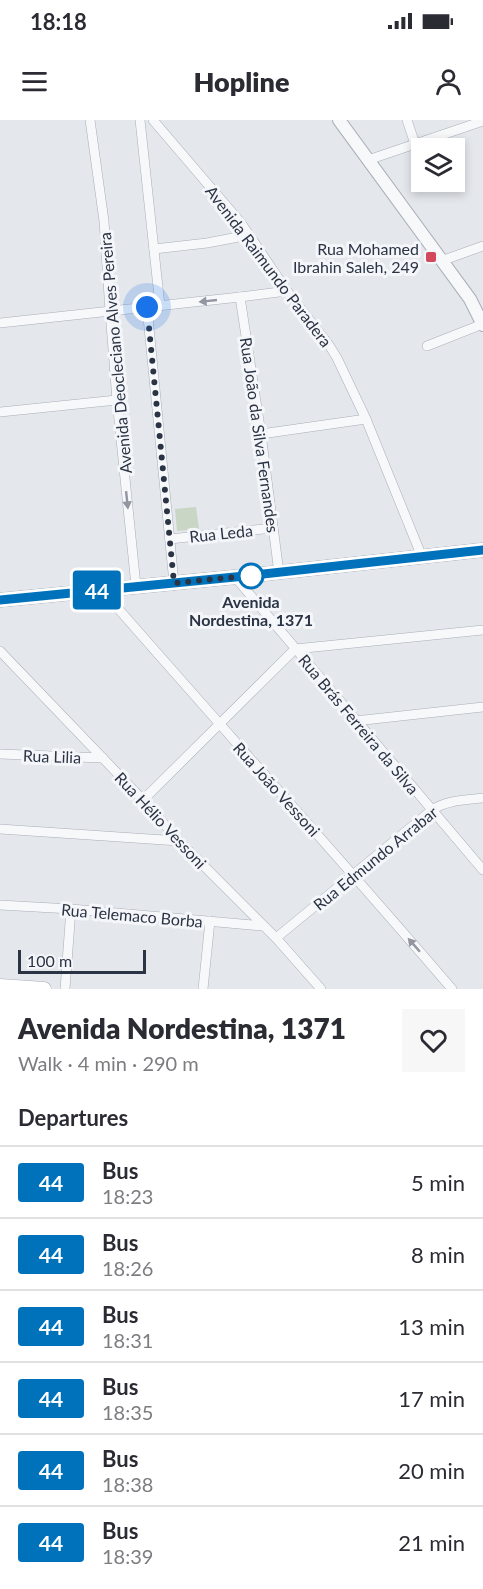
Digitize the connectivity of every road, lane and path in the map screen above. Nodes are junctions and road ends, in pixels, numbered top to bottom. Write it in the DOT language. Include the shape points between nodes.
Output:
graph roads {
  1 [pos="90,120"];
  2 [pos="140,120"];
  3 [pos="153,120"];
  4 [pos="339,120"];
  5 [pos="407,120"];
  6 [pos="483,121"];
  7 [pos="413,138"];
  8 [pos="433,138"];
  9 [pos="411,145"];
  10 [pos="368,160"];
  11 [pos="249,235"];
  12 [pos="483,246"];
  13 [pos="154,249"];
  14 [pos="441,261"];
  15 [pos="287,291"];
  16 [pos="240,297"];
  17 [pos="160,306"];
  18 [pos="147,307"];
  19 [pos="110,311"];
  20 [pos="0,323"];
  21 [pos="483,325"];
  22 [pos="427,346"];
  23 [pos="117,400"];
  24 [pos="0,412"];
  25 [pos="366,419"];
  26 [pos="261,434"];
  27 [pos="273,528"];
  28 [pos="170,539"];
  29 [pos="483,550"];
  30 [pos="422,557"];
  31 [pos="279,573"];
  32 [pos="235,577"];
  33 [pos="174,583"];
  34 [pos="136,586"];
  35 [pos="101,589"];
  36 [pos="0,600"];
  37 [pos="483,630"];
  38 [pos="295,649"];
  39 [pos="0,651"];
  40 [pos="483,707"];
  41 [pos="355,721"];
  42 [pos="219,724"];
  43 [pos="0,754"];
  44 [pos="103,758"];
  45 [pos="483,798"];
  46 [pos="143,800"];
  47 [pos="432,810"];
  48 [pos="0,829"];
  49 [pos="179,841"];
  50 [pos="483,870"];
  51 [pos="353,874"];
  52 [pos="0,905"];
  53 [pos="71,909"];
  54 [pos="210,921"];
  55 [pos="263,926"];
  56 [pos="276,938"];
  57 [pos="0,986"];
  58 [pos="44,989"];
  59 [pos="65,989"];
  60 [pos="203,989"];
  61 [pos="321,989"];
  62 [pos="452,989"];
  1 -- 19 [label="street, Avenida Deocleciano Alves Pereira" via="104,221"];
  2 -- 13 [label="street"];
  3 -- 11 [label="street, Avenida Raimundo Paradera"];
  4 -- 10 [label="street"];
  5 -- 7 [label="street"];
  6 -- 8 [label="street"];
  9 -- 10 [label="street"];
  10 -- 14 [label="street"];
  11 -- 13 [label="street"];
  11 -- 15 [label="street, Avenida Raimundo Paradera"];
  12 -- 14 [label="street"];
  13 -- 17 [label="street"];
  14 -- 21 [label="street" via="470,299"];
  15 -- 16 [label="street"];
  15 -- 25 [label="street, Avenida Raimundo Paradera" via="329,345"];
  16 -- 17 [label="street, one-way"];
  16 -- 26 [label="street, Rua João da Silva Fernandes"];
  17 -- 18 [label="street"];
  18 -- 19 [label="street"];
  18 -- 28 [label="street"];
  19 -- 20 [label="street"];
  19 -- 23 [label="street, Avenida Deocleciano Alves Pereira"];
  21 -- 22 [label="street"];
  23 -- 24 [label="street"];
  23 -- 34 [label="street, Avenida Deocleciano Alves Pereira, one-way"];
  25 -- 26 [label="street"];
  25 -- 30 [label="street, Avenida Raimundo Paradera"];
  26 -- 27 [label="street, Rua João da Silva Fernandes"];
  27 -- 28 [label="street, Rua Leda"];
  27 -- 31 [label="street, Rua João da Silva Fernandes"];
  28 -- 33 [label="street"];
  29 -- 30 [label="main road"];
  30 -- 31 [label="main road"];
  31 -- 32 [label="main road"];
  32 -- 33 [label="main road"];
  32 -- 38 [label="street, Rua Brás Ferreira da Silva"];
  33 -- 34 [label="main road"];
  34 -- 35 [label="main road"];
  35 -- 36 [label="main road"];
  35 -- 42 [label="street, Rua João Vessoni"];
  37 -- 38 [label="street"];
  38 -- 41 [label="street, Rua Brás Ferreira da Silva"];
  38 -- 42 [label="street"];
  39 -- 44 [label="street, Rua Hélio Vessoni"];
  40 -- 41 [label="street"];
  41 -- 47 [label="street, Rua Brás Ferreira da Silva"];
  42 -- 46 [label="street"];
  42 -- 51 [label="street, Rua João Vessoni"];
  43 -- 44 [label="street, Rua Lilia"];
  44 -- 46 [label="street, Rua Hélio Vessoni"];
  45 -- 47 [label="street, Rua Edmundo Arrabar" via="447,803"];
  46 -- 49 [label="street, Rua Hélio Vessoni"];
  47 -- 50 [label="street, Rua Brás Ferreira da Silva"];
  47 -- 51 [label="street, Rua Edmundo Arrabar"];
  48 -- 49 [label="street"];
  49 -- 55 [label="street, Rua Hélio Vessoni"];
  51 -- 56 [label="street, Rua Edmundo Arrabar"];
  62 -- 51 [label="street, Rua João Vessoni, one-way"];
  52 -- 53 [label="street, Rua Telemaco Borba"];
  53 -- 54 [label="street, Rua Telemaco Borba"];
  53 -- 59 [label="street"];
  54 -- 55 [label="street, Rua Telemaco Borba"];
  54 -- 60 [label="street"];
  55 -- 56 [label="street, Rua Hélio Vessoni"];
  56 -- 61 [label="street, Rua Hélio Vessoni"];
  57 -- 58 [label="main road"];
}
